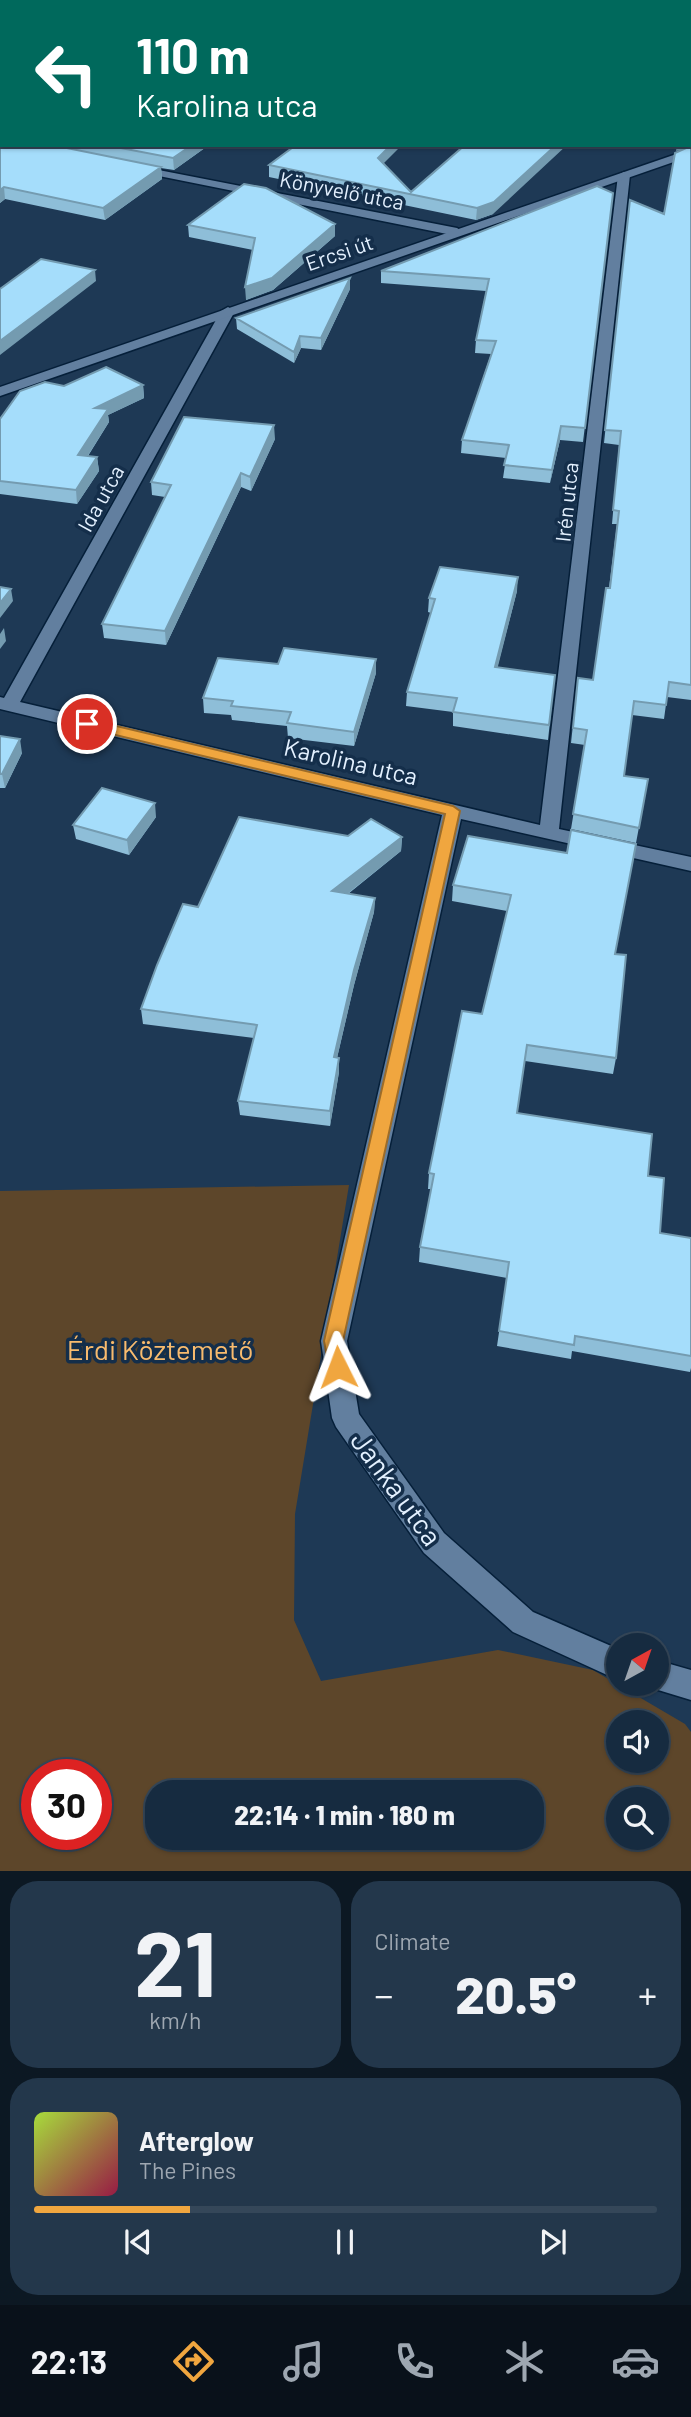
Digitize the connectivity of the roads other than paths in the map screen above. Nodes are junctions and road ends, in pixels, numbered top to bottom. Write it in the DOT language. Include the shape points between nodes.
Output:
graph roads {
  1 [pos="691,152"];
  2 [pos="121,166"];
  3 [pos="624,175"];
  4 [pos="457,232"];
  5 [pos="228,311"];
  6 [pos="0,392"];
  7 [pos="4,704"];
  8 [pos="453,811"];
  9 [pos="549,834"];
  10 [pos="691,864"];
  11 [pos="606,1660"];
  12 [pos="669,1679"];
  13 [pos="691,1685"];
  1 -- 3 [label="street, Ercsi út"];
  2 -- 4 [label="street, Könyvelő utca"];
  3 -- 4 [label="street, Ercsi út"];
  3 -- 9 [label="street, Irén utca"];
  4 -- 5 [label="street, Ercsi út"];
  5 -- 6 [label="street, Ercsi út"];
  5 -- 7 [label="street, Ida utca"];
  7 -- 8 [label="street, Karolina utca"];
  8 -- 9 [label="street, Karolina utca"];
  8 -- 11 [label="street, Janka utca" via="334,1341 346,1418 434,1544 523,1622"];
  9 -- 10 [label="street, Karolina utca"];
  12 -- 13 [label="street"];
}
